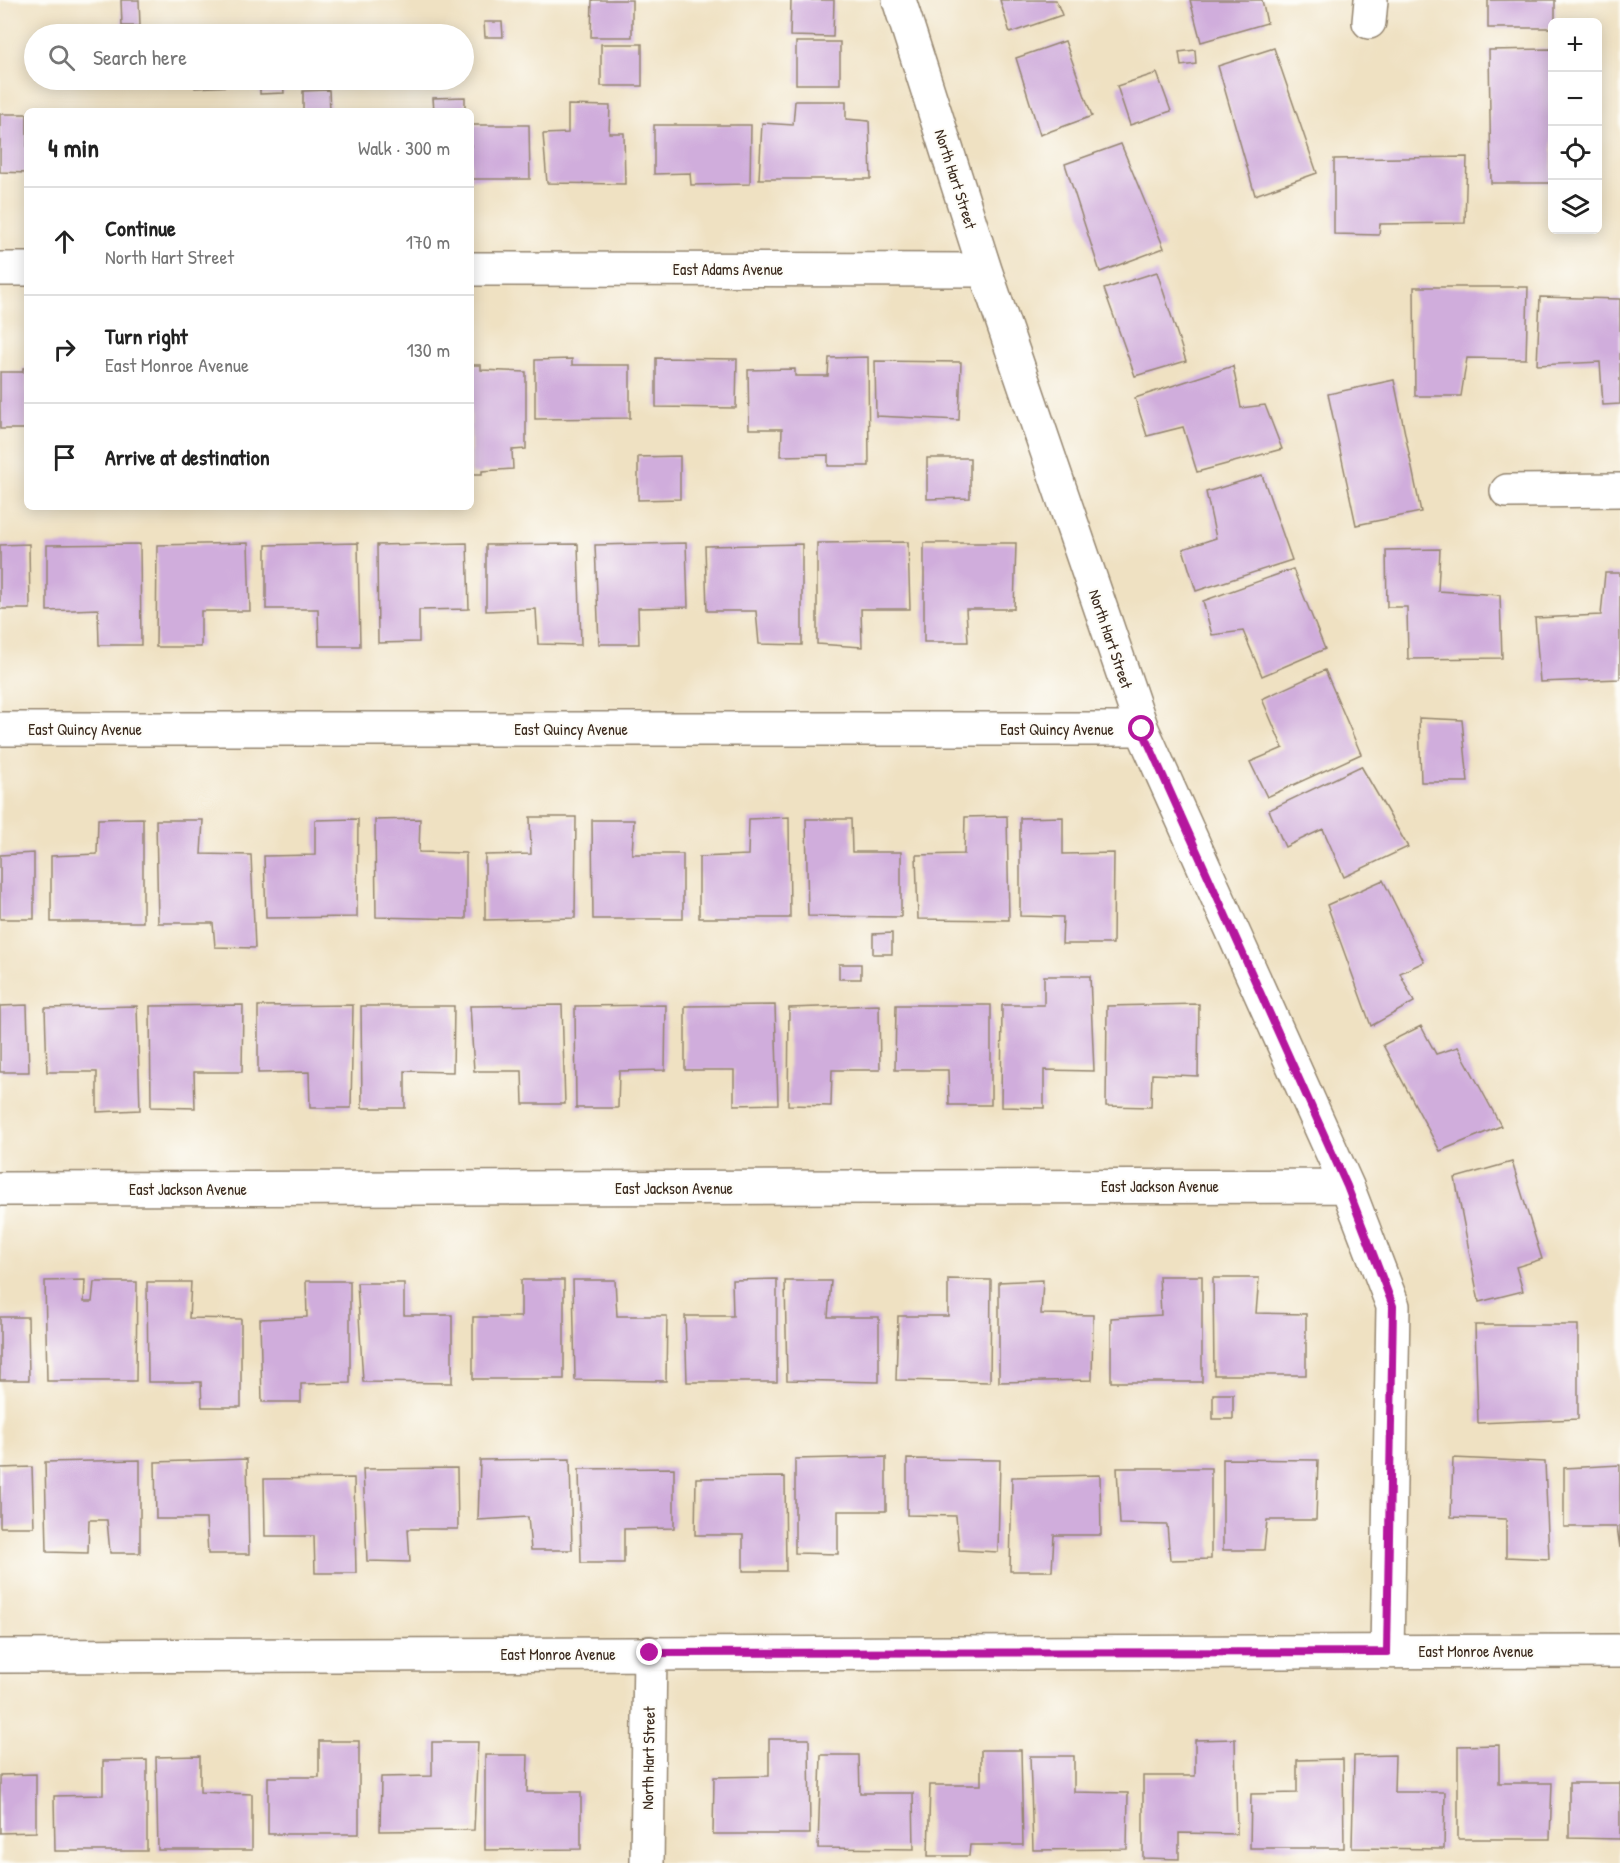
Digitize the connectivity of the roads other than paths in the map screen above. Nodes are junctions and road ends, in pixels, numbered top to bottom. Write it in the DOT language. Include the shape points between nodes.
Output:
graph roads {
  1 [pos="900,0"];
  2 [pos="0,269"];
  3 [pos="24,269"];
  4 [pos="474,269"];
  5 [pos="985,270"];
  6 [pos="1507,490"];
  7 [pos="1620,490"];
  8 [pos="0,729"];
  9 [pos="1142,729"];
  10 [pos="1347,1186"];
  11 [pos="0,1190"];
  12 [pos="1620,1651"];
  13 [pos="1387,1652"];
  14 [pos="650,1653"];
  15 [pos="0,1656"];
  16 [pos="647,1863"];
  1 -- 5 [label="street, North Hart Street"];
  2 -- 3 [label="street"];
  4 -- 5 [label="street, East Adams Avenue"];
  5 -- 9 [label="street, North Hart Street"];
  6 -- 7 [label="street"];
  8 -- 9 [label="street, East Quincy Avenue"];
  9 -- 10 [label="street, North Hart Street"];
  10 -- 11 [label="street, East Jackson Avenue"];
  10 -- 13 [label="street, North Hart Street" via="1393,1306"];
  12 -- 13 [label="street, East Monroe Avenue"];
  13 -- 14 [label="street, East Monroe Avenue"];
  14 -- 15 [label="street, East Monroe Avenue"];
  14 -- 16 [label="street, North Hart Street"];
}
